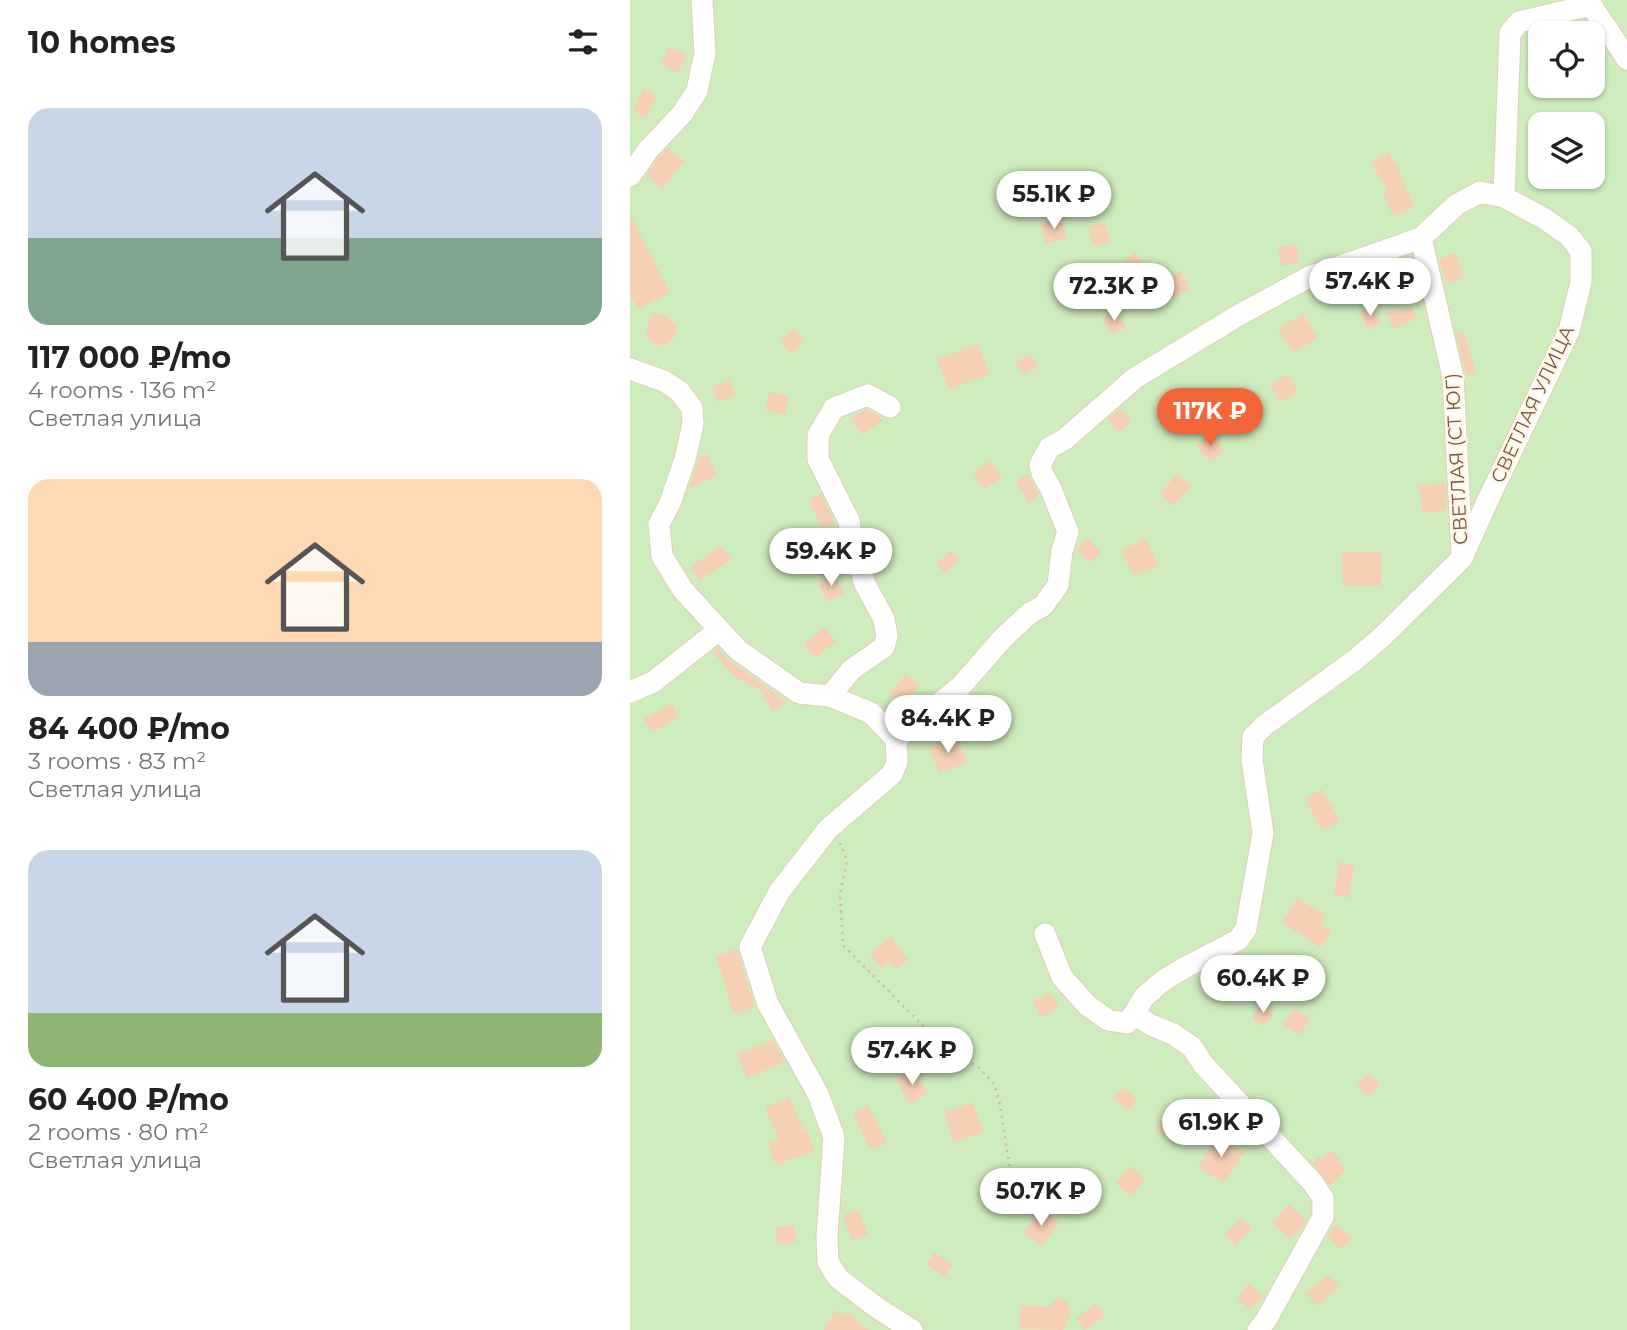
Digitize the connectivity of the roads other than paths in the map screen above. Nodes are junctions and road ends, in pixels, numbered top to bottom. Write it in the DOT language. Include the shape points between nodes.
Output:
graph roads {
  1 [pos="702,0"];
  2 [pos="1627,59"];
  3 [pos="630,176"];
  4 [pos="1504,197"];
  5 [pos="1421,238"];
  6 [pos="630,369"];
  7 [pos="890,407"];
  8 [pos="1462,558"];
  9 [pos="719,630"];
  10 [pos="630,692"];
  11 [pos="830,696"];
  12 [pos="896,739"];
  13 [pos="1045,934"];
  14 [pos="1135,1014"];
  15 [pos="912,1330"];
  16 [pos="1258,1330"];
  1 -- 3 [label="street" via="705,53 697,91"];
  2 -- 4 [label="street" via="1591,5 1519,22 1510,33"];
  4 -- 5 [label="street, СВЕТЛАЯ УЛИЦА" via="1480,192 1456,205"];
  4 -- 8 [label="street, СВЕТЛАЯ УЛИЦА" via="1569,236 1581,251 1581,282 1569,331"];
  5 -- 8 [label="street, СВЕТЛАЯ (СТ ЮГ)" via="1453,377"];
  5 -- 12 [label="street, СВЕТЛАЯ УЛИЦА" via="1309,277 1239,315 1135,378 1065,439 1049,447 1041,473 1068,532 1058,585 1043,606 1003,638 961,686"];
  6 -- 9 [label="street" via="664,381 692,408 685,459 659,524 662,556 683,590"];
  7 -- 11 [label="street" via="867,395 834,408 818,435 818,459 849,522 865,583 884,619 887,636 884,647 851,670"];
  8 -- 14 [label="street, СВЕТЛАЯ УЛИЦА" via="1382,638 1253,737 1263,833 1245,929 1238,940 1164,980 1144,997"];
  9 -- 10 [label="street" via="653,682"];
  9 -- 11 [label="street" via="738,650 799,693"];
  11 -- 12 [label="street" via="871,713"];
  12 -- 15 [label="street" via="897,762 892,774 828,829 779,892 750,947 768,1004 818,1094 834,1136 828,1262 838,1278"];
  13 -- 14 [label="street" via="1062,976 1087,1005 1108,1020 1127,1023"];
  14 -- 16 [label="street" via="1192,1047 1323,1198 1323,1217"];
}
